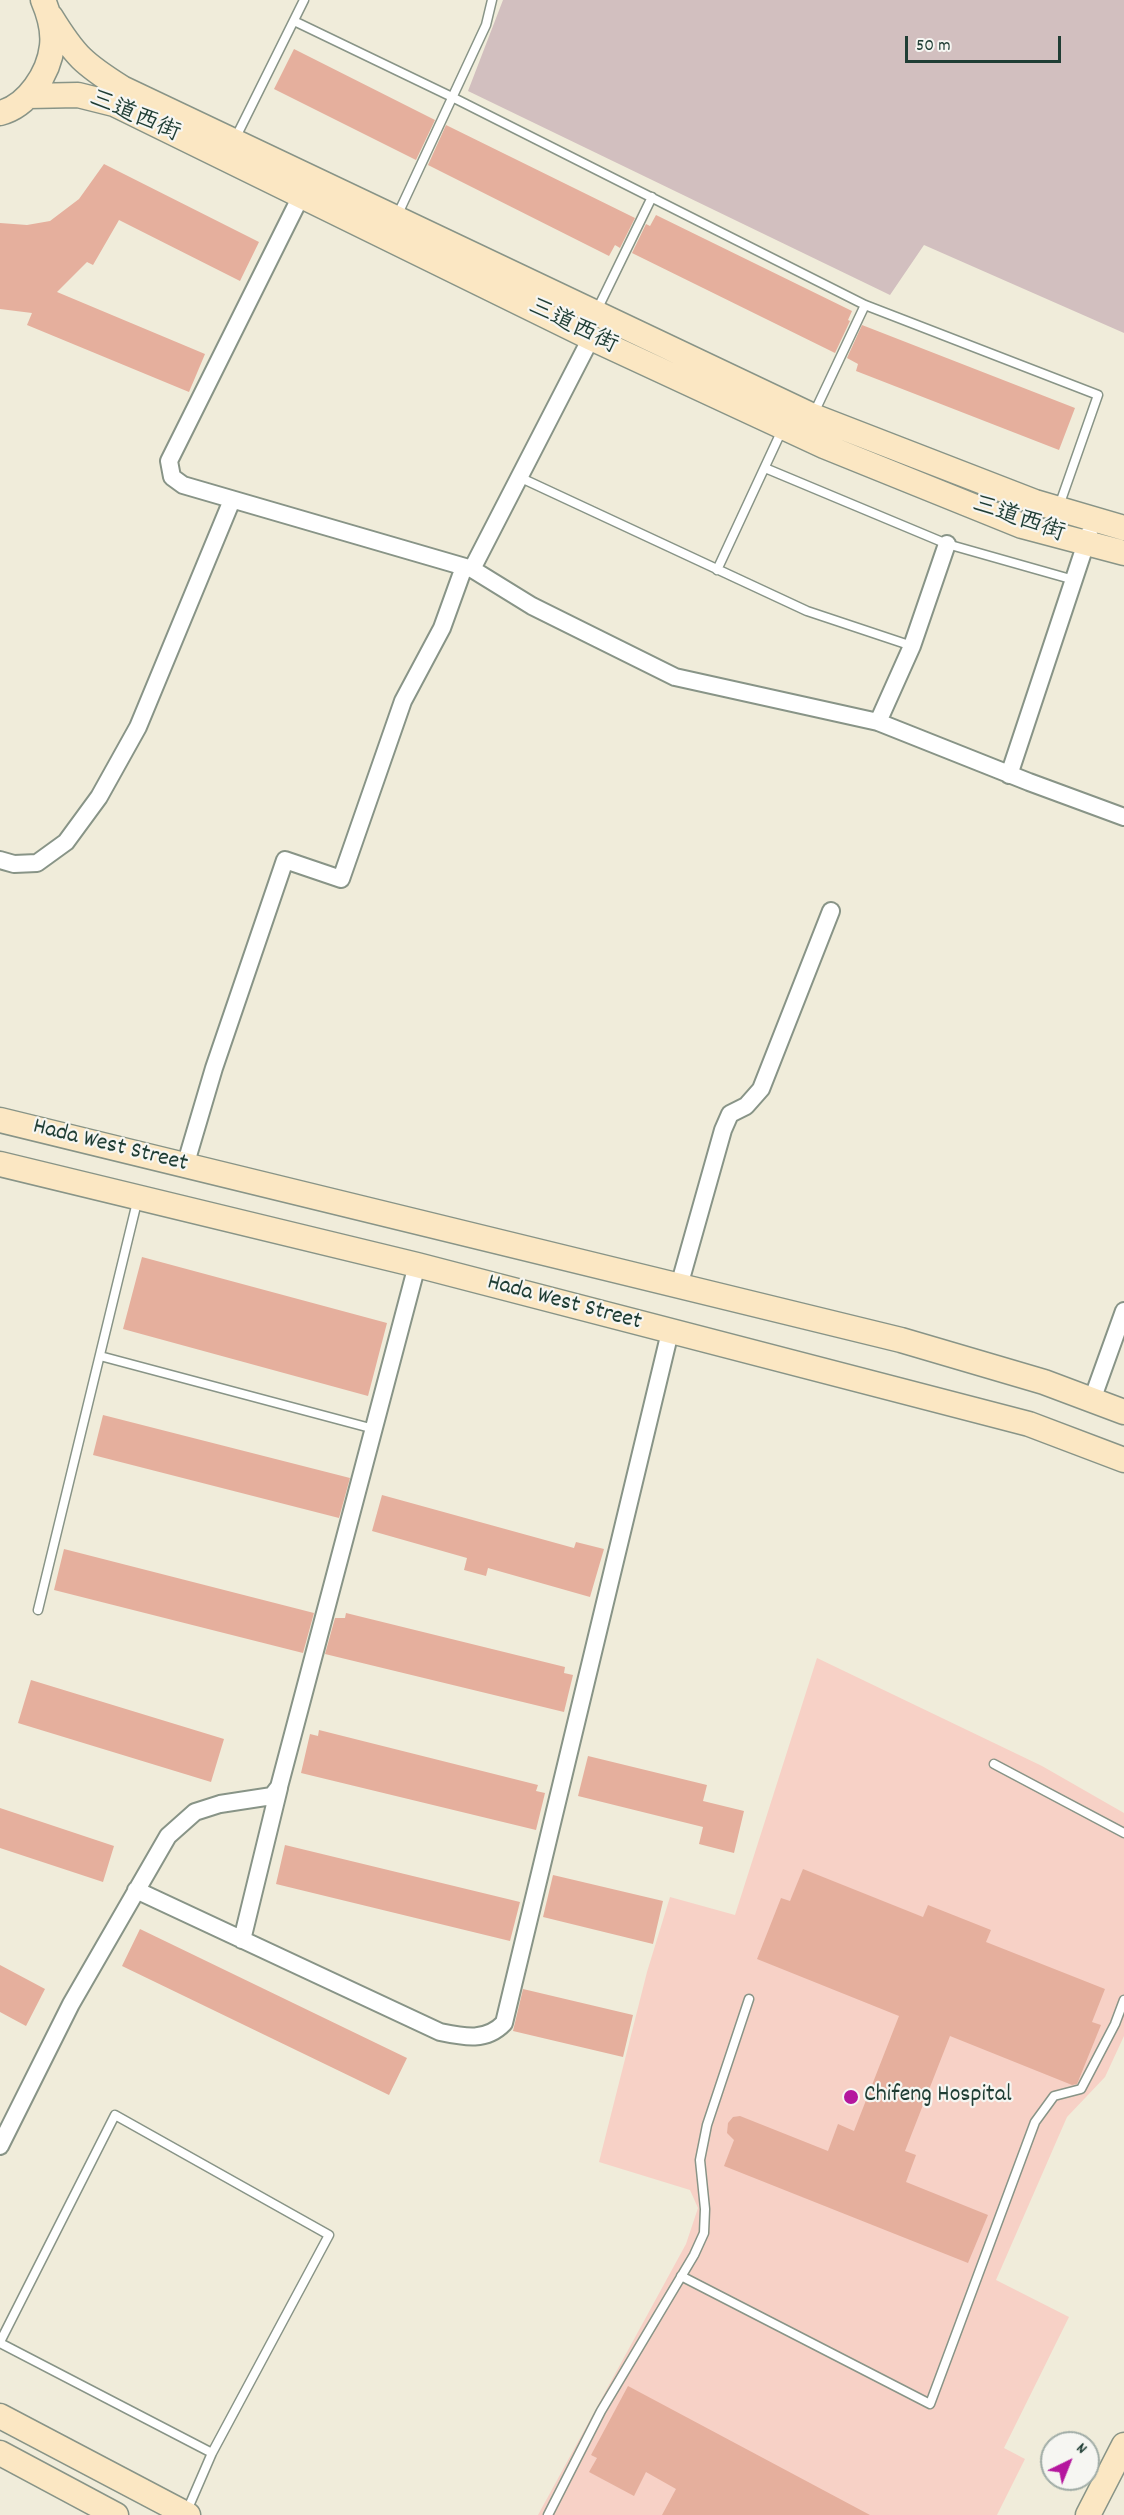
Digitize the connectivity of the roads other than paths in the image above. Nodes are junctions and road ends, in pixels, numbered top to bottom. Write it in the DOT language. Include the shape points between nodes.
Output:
graph roads {
  1 [pos="304,0"];
  2 [pos="492,0"];
  3 [pos="47,9"];
  4 [pos="294,21"];
  5 [pos="28,96"];
  6 [pos="452,97"];
  7 [pos="0,113"];
  8 [pos="234,141"];
  9 [pos="301,196"];
  10 [pos="652,197"];
  11 [pos="396,218"];
  12 [pos="865,305"];
  13 [pos="596,313"];
  14 [pos="591,338"];
  15 [pos="813,416"];
  16 [pos="783,427"];
  17 [pos="765,468"];
  18 [pos="519,477"];
  19 [pos="232,500"];
  20 [pos="1059,508"];
  21 [pos="1094,519"];
  22 [pos="1124,528"];
  23 [pos="1086,543"];
  24 [pos="947,544"];
  25 [pos="1124,553"];
  26 [pos="468,568"];
  27 [pos="717,570"];
  28 [pos="1074,580"];
  29 [pos="912,646"];
  30 [pos="878,722"];
  31 [pos="1010,775"];
  32 [pos="1124,817"];
  33 [pos="0,860"];
  34 [pos="831,911"];
  35 [pos="0,1120"];
  36 [pos="0,1164"];
  37 [pos="185,1166"];
  38 [pos="138,1198"];
  39 [pos="417,1265"];
  40 [pos="679,1286"];
  41 [pos="1124,1311"];
  42 [pos="670,1332"];
  43 [pos="100,1356"];
  44 [pos="1092,1400"];
  45 [pos="1124,1412"];
  46 [pos="374,1429"];
  47 [pos="1124,1460"];
  48 [pos="38,1610"];
  49 [pos="994,1764"];
  50 [pos="279,1787"];
  51 [pos="1124,1833"];
  52 [pos="136,1890"];
  53 [pos="242,1940"];
  54 [pos="749,1999"];
  55 [pos="1124,2000"];
  56 [pos="0,2146"];
  57 [pos="681,2276"];
  58 [pos="0,2342"];
  59 [pos="0,2416"];
  60 [pos="1124,2445"];
  61 [pos="0,2454"];
  62 [pos="212,2454"];
  63 [pos="116,2515"];
  64 [pos="186,2515"];
  65 [pos="548,2515"];
  66 [pos="1088,2515"];
  1 -- 4 [label="lane"];
  2 -- 6 [label="lane" via="486,25"];
  3 -- 5 [label="main road" via="52,45 45,73"];
  3 -- 8 [label="main road" via="70,49 88,67 122,88"];
  4 -- 6 [label="lane"];
  4 -- 8 [label="lane"];
  5 -- 7 [label="main road"];
  5 -- 9 [label="main road, 三道西街" via="78,95 114,104"];
  6 -- 10 [label="lane"];
  6 -- 11 [label="lane"];
  8 -- 11 [label="main road"];
  9 -- 14 [label="main road, 三道西街"];
  9 -- 19 [label="street" via="169,461 172,477 183,485"];
  10 -- 12 [label="lane"];
  10 -- 13 [label="lane"];
  11 -- 13 [label="main road"];
  12 -- 15 [label="lane"];
  12 -- 20 [label="lane" via="1098,395"];
  13 -- 15 [label="main road"];
  14 -- 16 [label="main road, 三道西街"];
  14 -- 18 [label="street"];
  15 -- 20 [label="main road"];
  16 -- 17 [label="lane"];
  16 -- 23 [label="main road, 三道西街" via="1022,526"];
  17 -- 24 [label="lane"];
  17 -- 27 [label="lane"];
  18 -- 26 [label="street"];
  18 -- 27 [label="lane"];
  19 -- 26 [label="street"];
  19 -- 33 [label="street" via="138,727 99,797 66,842 37,863"];
  20 -- 21 [label="main road"];
  21 -- 22 [label="main road"];
  21 -- 23 [label="street"];
  23 -- 25 [label="main road, 三道西街"];
  23 -- 28 [label="street"];
  24 -- 28 [label="lane"];
  24 -- 29 [label="street"];
  26 -- 30 [label="street" via="532,606 675,677"];
  26 -- 37 [label="street" via="403,701 341,879 285,860"];
  27 -- 29 [label="lane" via="807,611"];
  28 -- 31 [label="street"];
  29 -- 30 [label="street"];
  30 -- 31 [label="street"];
  31 -- 32 [label="street"];
  34 -- 40 [label="street" via="761,1089 746,1106 730,1114 723,1130"];
  35 -- 37 [label="main road, Hada West Street"];
  36 -- 38 [label="main road, Hada West Street"];
  37 -- 40 [label="main road, Hada West Street"];
  38 -- 39 [label="main road, Hada West Street"];
  38 -- 43 [label="lane"];
  39 -- 42 [label="main road, Hada West Street"];
  39 -- 46 [label="street"];
  40 -- 44 [label="main road, Hada West Street" via="902,1340"];
  41 -- 44 [label="street"];
  42 -- 47 [label="main road, Hada West Street" via="1029,1424"];
  42 -- 53 [label="street" via="504,2023 494,2033 484,2035 465,2037 440,2032"];
  43 -- 46 [label="lane"];
  43 -- 48 [label="lane"];
  44 -- 45 [label="main road, Hada West Street"];
  46 -- 50 [label="street"];
  49 -- 51 [label="lane"];
  50 -- 52 [label="street" via="272,1796 195,1812 168,1836"];
  50 -- 53 [label="street"];
  52 -- 53 [label="street"];
  52 -- 56 [label="street" via="71,2004"];
  54 -- 57 [label="lane" via="707,2125 700,2160 704,2233"];
  55 -- 57 [label="lane" via="1082,2089 1054,2096 1035,2122 930,2404"];
  57 -- 65 [label="lane" via="601,2411"];
  58 -- 62 [label="lane"];
  58 -- 62 [label="lane" via="116,2115 329,2235"];
  59 -- 64 [label="main road"];
  60 -- 66 [label="main road"];
  61 -- 63 [label="main road"];
  62 -- 64 [label="lane"];
}
